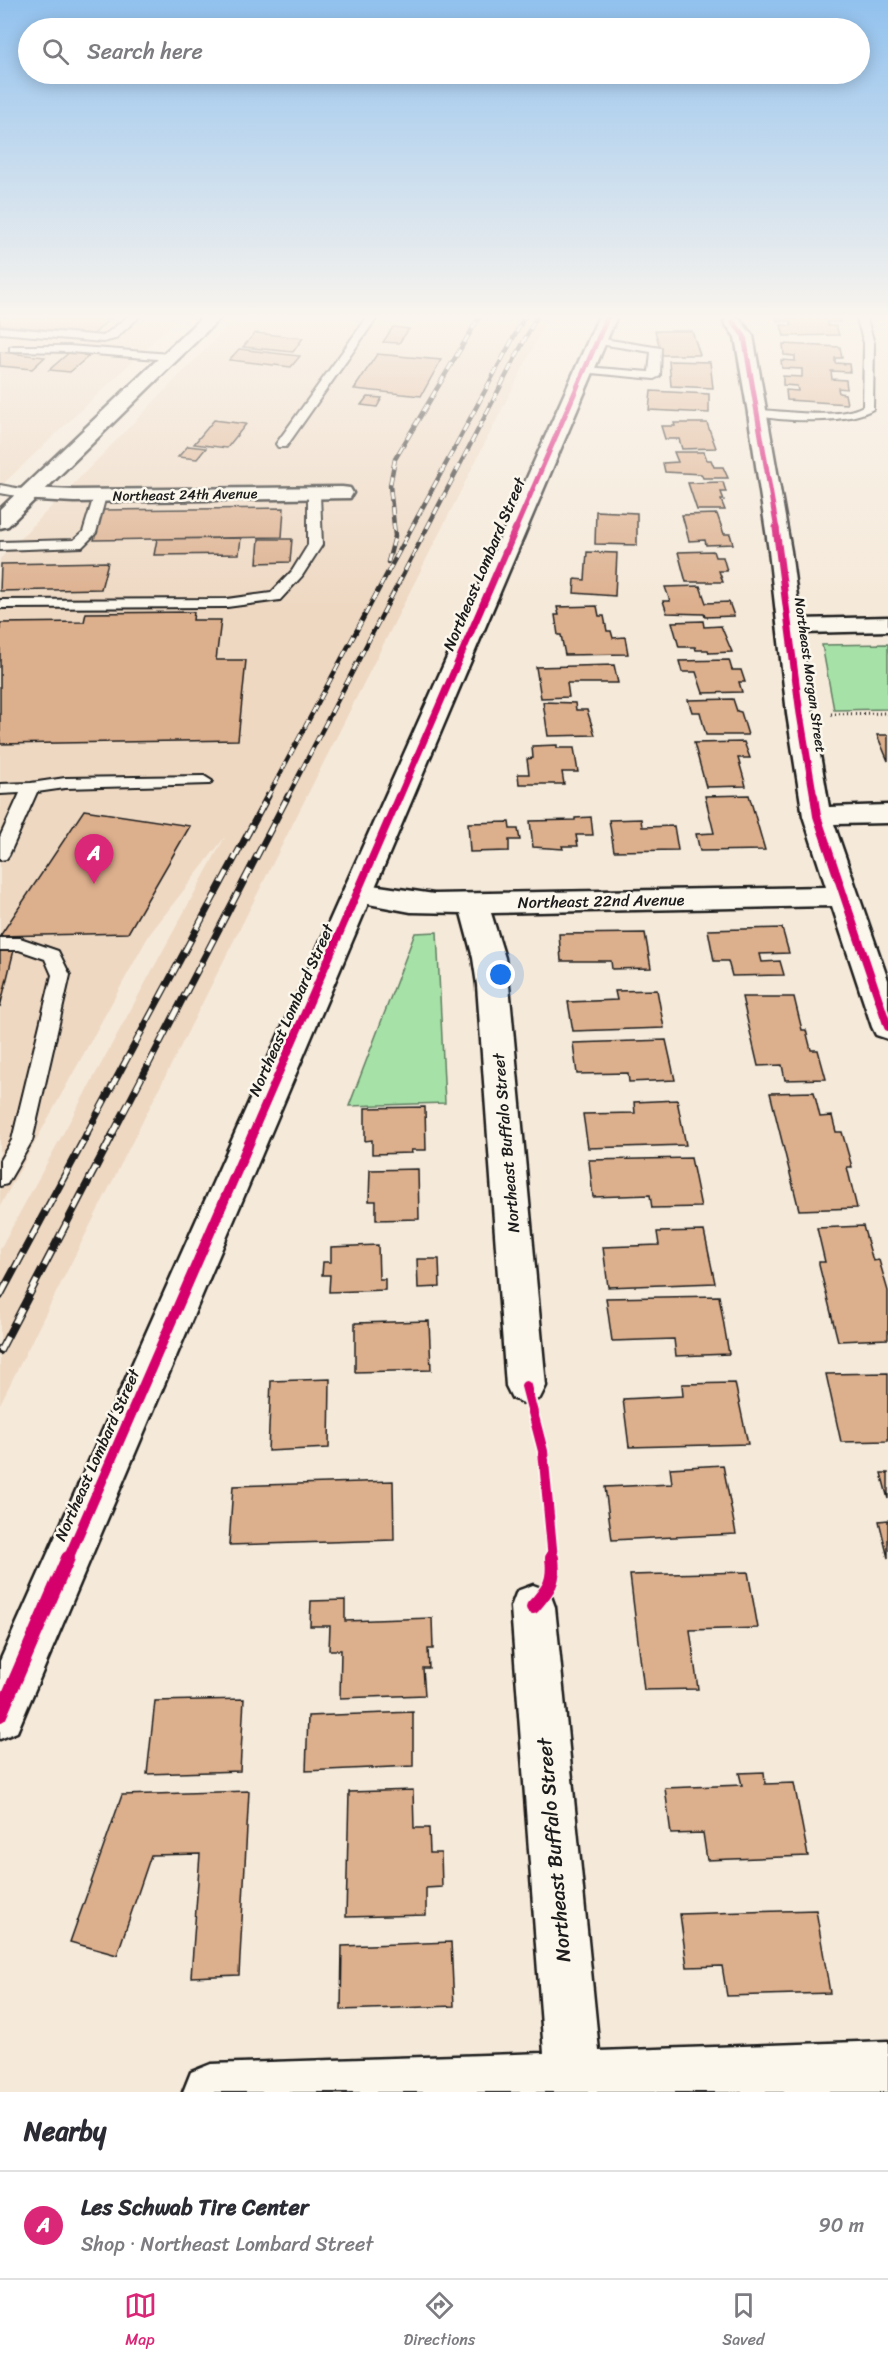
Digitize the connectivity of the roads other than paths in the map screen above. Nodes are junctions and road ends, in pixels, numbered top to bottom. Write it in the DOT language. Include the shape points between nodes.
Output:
graph roads {
  1 [pos="758,413"];
  2 [pos="111,414"];
  3 [pos="304,414"];
  4 [pos="566,414"];
  5 [pos="786,414"];
  6 [pos="853,414"];
  7 [pos="282,444"];
  8 [pos="0,489"];
  9 [pos="342,493"];
  10 [pos="28,494"];
  11 [pos="314,494"];
  12 [pos="100,496"];
  13 [pos="0,521"];
  14 [pos="0,546"];
  15 [pos="0,604"];
  16 [pos="888,624"];
  17 [pos="789,626"];
  18 [pos="204,781"];
  19 [pos="31,788"];
  20 [pos="0,789"];
  21 [pos="888,814"];
  22 [pos="817,816"];
  23 [pos="0,855"];
  24 [pos="358,892"];
  25 [pos="844,896"];
  26 [pos="473,903"];
  27 [pos="0,944"];
  28 [pos="888,1027"];
  29 [pos="0,1178"];
  30 [pos="526,1386"];
  31 [pos="533,1608"];
  32 [pos="0,1715"];
  33 [pos="888,2068"];
  34 [pos="574,2086"];
  35 [pos="211,2092"];
  1 -- 17 [label="street, Northeast Morgan Street"];
  2 -- 10 [label="street"];
  3 -- 7 [label="lane"];
  4 -- 24 [label="street, Northeast Lombard Street"];
  5 -- 6 [label="lane"];
  8 -- 10 [label="lane"];
  9 -- 11 [label="street, Northeast 24th Avenue"];
  10 -- 12 [label="street, Northeast 24th Avenue"];
  10 -- 13 [label="street"];
  11 -- 12 [label="street, Northeast 24th Avenue"];
  11 -- 15 [label="lane" via="315,545 275,597 227,603"];
  12 -- 14 [label="lane" via="89,533 77,544"];
  16 -- 17 [label="street"];
  17 -- 22 [label="street, Northeast Morgan Street"];
  18 -- 19 [label="lane" via="65,783"];
  19 -- 20 [label="lane"];
  19 -- 23 [label="lane"];
  21 -- 22 [label="street"];
  22 -- 25 [label="street, Northeast Morgan Street"];
  24 -- 26 [label="street, Northeast 22nd Avenue" via="411,902"];
  24 -- 32 [label="street, Northeast Lombard Street"];
  25 -- 26 [label="street, Northeast 22nd Avenue"];
  25 -- 28 [label="street, Northeast Morgan Street"];
  26 -- 30 [label="street, Northeast Buffalo Street" via="493,984"];
  27 -- 29 [label="lane" via="20,944 52,955 61,975 22,1141"];
  31 -- 34 [label="street, Northeast Buffalo Street"];
  33 -- 34 [label="street"];
  34 -- 35 [label="street"];
}
